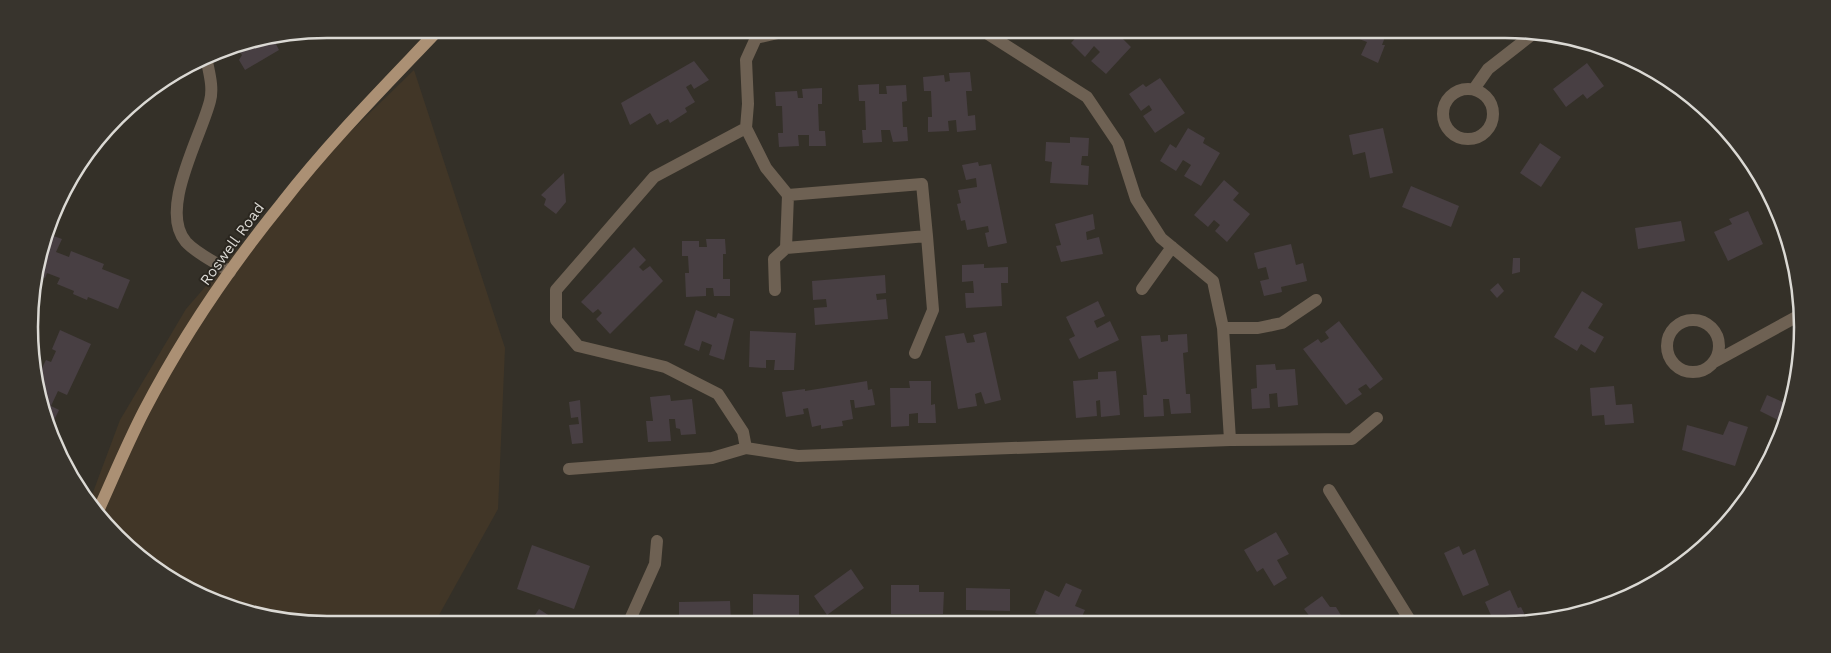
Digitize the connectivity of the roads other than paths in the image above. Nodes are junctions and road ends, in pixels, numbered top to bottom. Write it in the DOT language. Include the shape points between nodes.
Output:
graph roads {
  1 [pos="430,38"];
  2 [pos="751,38"];
  3 [pos="994,38"];
  4 [pos="1527,38"];
  5 [pos="207,63"];
  6 [pos="1474,90"];
  7 [pos="746,128"];
  8 [pos="788,196"];
  9 [pos="927,236"];
  10 [pos="1172,247"];
  11 [pos="786,248"];
  12 [pos="230,272"];
  13 [pos="1142,289"];
  14 [pos="775,290"];
  15 [pos="1316,300"];
  16 [pos="1794,318"];
  17 [pos="1223,328"];
  18 [pos="915,353"];
  19 [pos="1714,362"];
  20 [pos="1377,418"];
  21 [pos="1230,440"];
  22 [pos="746,448"];
  23 [pos="569,469"];
  24 [pos="1330,490"];
  25 [pos="100,506"];
  26 [pos="657,541"];
  27 [pos="632,616"];
  28 [pos="1407,616"];
  1 -- 12 [label="main road, Roswell Road" via="337,137 281,203"];
  2 -- 7 [label="street" via="746,60"];
  3 -- 10 [label="street" via="1087,97 1118,143 1136,199 1161,238"];
  4 -- 6 [label="street" via="1488,69"];
  5 -- 12 [label="street" via="211,100 186,170 175,216 178,230 187,242"];
  6 -- 6 [label="street" via="1481,92 1492,104 1493,120 1484,134 1469,140 1448,130 1443,114 1444,106 1454,94 1460,90"];
  7 -- 8 [label="street" via="766,168"];
  7 -- 22 [label="street" via="654,177 556,290 556,320 578,346 665,367 718,394 742,432"];
  8 -- 9 [label="street" via="922,184"];
  8 -- 11 [label="street"];
  9 -- 11 [label="street"];
  9 -- 18 [label="street" via="933,310"];
  10 -- 13 [label="street"];
  10 -- 17 [label="street" via="1213,281"];
  11 -- 14 [label="street" via="774,258"];
  12 -- 25 [label="main road, Roswell Road" via="186,338 144,411"];
  15 -- 17 [label="street" via="1282,323 1258,328"];
  16 -- 19 [label="street"];
  17 -- 21 [label="street"];
  19 -- 19 [label="street" via="1699,372 1681,370 1668,356 1668,338 1672,330 1678,324 1693,319 1709,325 1715,330 1720,346"];
  20 -- 21 [label="street" via="1352,438"];
  21 -- 22 [label="street" via="798,456"];
  22 -- 23 [label="street" via="712,458"];
  24 -- 28 [label="street"];
  26 -- 27 [label="street" via="655,564"];
}
